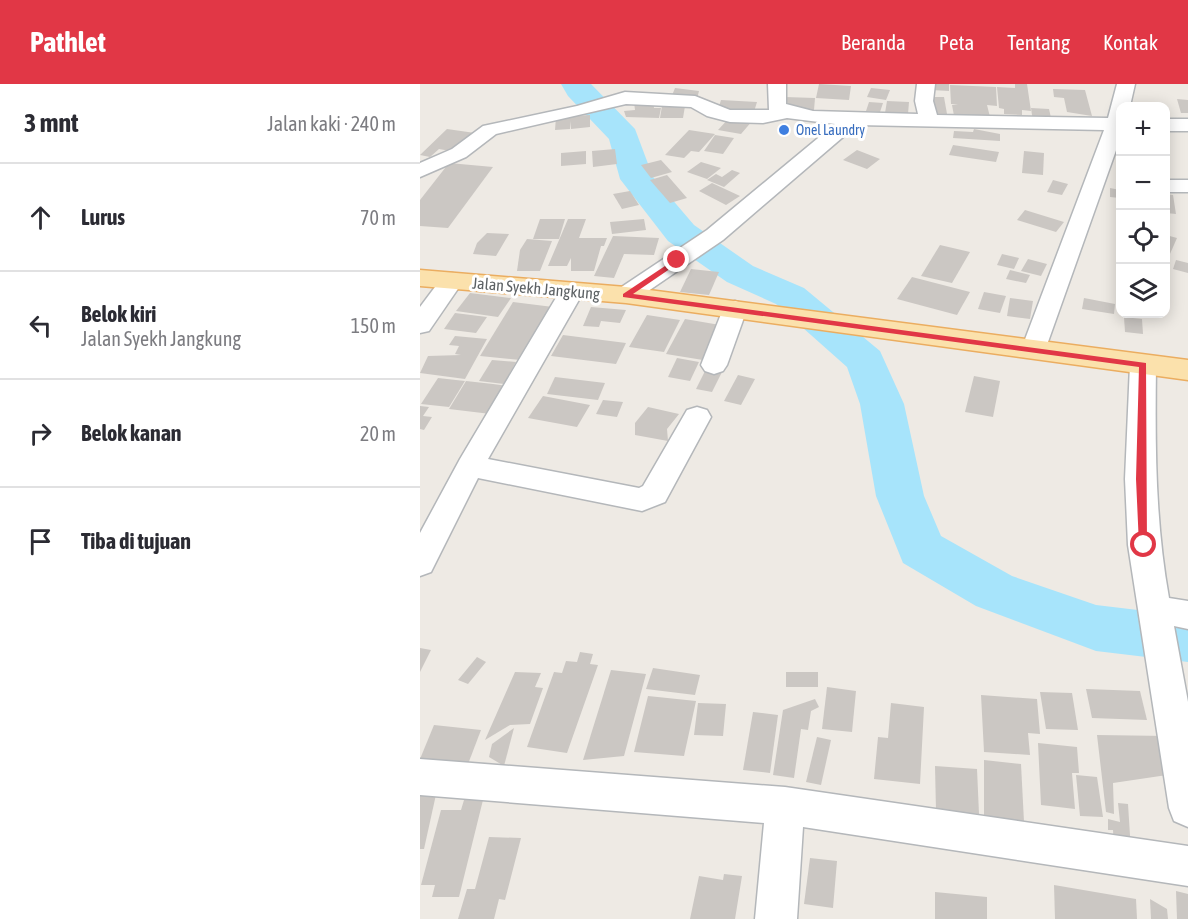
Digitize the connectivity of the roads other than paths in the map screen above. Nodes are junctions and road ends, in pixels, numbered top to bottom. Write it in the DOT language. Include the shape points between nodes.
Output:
graph roads {
  1 [pos="777,84"];
  2 [pos="926,84"];
  3 [pos="1126,84"];
  4 [pos="627,91"];
  5 [pos="1122,102"];
  6 [pos="788,112"];
  7 [pos="852,119"];
  8 [pos="929,121"];
  9 [pos="1116,124"];
  10 [pos="1170,124"];
  11 [pos="1188,125"];
  12 [pos="1116,129"];
  13 [pos="420,171"];
  14 [pos="1096,178"];
  15 [pos="1116,180"];
  16 [pos="1170,186"];
  17 [pos="1188,186"];
  18 [pos="420,278"];
  19 [pos="452,280"];
  20 [pos="572,291"];
  21 [pos="626,295"];
  22 [pos="735,309"];
  23 [pos="420,325"];
  24 [pos="1034,350"];
  25 [pos="714,364"];
  26 [pos="1143,364"];
  27 [pos="1188,370"];
  28 [pos="697,417"];
  29 [pos="470,466"];
  30 [pos="420,563"];
  31 [pos="1155,613"];
  32 [pos="1188,615"];
  33 [pos="420,777"];
  34 [pos="785,806"];
  35 [pos="1188,808"];
  36 [pos="1188,866"];
  37 [pos="776,919"];
  1 -- 6 [label="street" via="774,103"];
  2 -- 8 [label="street" via="924,101"];
  3 -- 5 [label="street"];
  4 -- 6 [label="street" via="695,102 730,116 763,117"];
  4 -- 13 [label="street" via="584,110 490,130 459,153"];
  6 -- 7 [label="street"];
  7 -- 8 [label="street"];
  7 -- 21 [label="street" via="715,235"];
  8 -- 9 [label="street"];
  10 -- 11 [label="street"];
  12 -- 14 [label="street"];
  14 -- 15 [label="street"];
  14 -- 24 [label="street"];
  16 -- 17 [label="street"];
  18 -- 19 [label="main road, Jalan Syekh Jangkung"];
  19 -- 20 [label="main road, Jalan Syekh Jangkung"];
  19 -- 23 [label="street"];
  20 -- 21 [label="main road, Jalan Syekh Jangkung"];
  20 -- 29 [label="street"];
  21 -- 22 [label="main road, Jalan Syekh Jangkung"];
  22 -- 24 [label="main road, Jalan Syekh Jangkung"];
  22 -- 25 [label="street"];
  24 -- 26 [label="main road, Jalan Syekh Jangkung"];
  26 -- 27 [label="main road, Jalan Syekh Jangkung"];
  26 -- 31 [label="street" via="1140,479 1144,545"];
  28 -- 29 [label="street" via="654,494 642,500"];
  29 -- 30 [label="street"];
  31 -- 32 [label="street"];
  31 -- 35 [label="street"];
  33 -- 34 [label="street"];
  34 -- 36 [label="street"];
  34 -- 37 [label="street"];
}
